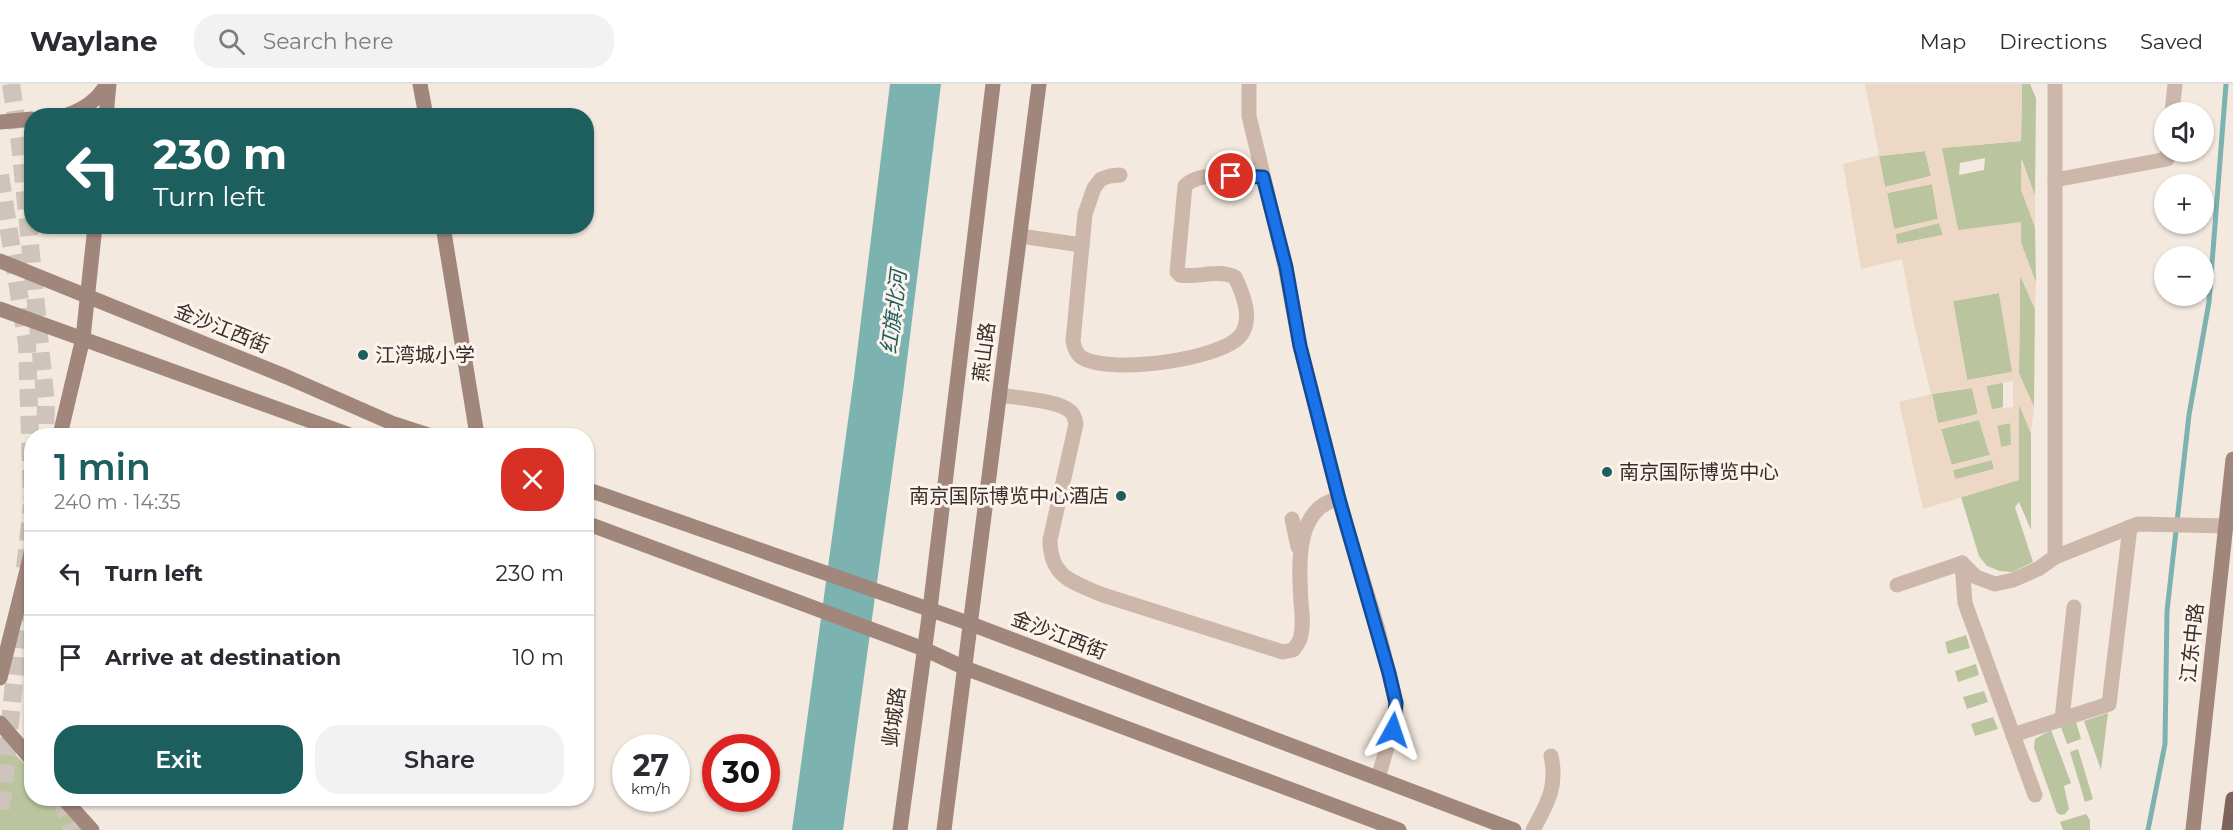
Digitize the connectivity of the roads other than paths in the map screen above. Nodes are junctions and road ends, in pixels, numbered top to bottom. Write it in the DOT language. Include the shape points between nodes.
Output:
graph roads {
  1 [pos="108,84"];
  2 [pos="420,84"];
  3 [pos="993,84"];
  4 [pos="1039,84"];
  5 [pos="1249,84"];
  6 [pos="2055,84"];
  7 [pos="2175,84"];
  8 [pos="2173,102"];
  9 [pos="85,108"];
  10 [pos="106,108"];
  11 [pos="424,108"];
  12 [pos="24,120"];
  13 [pos="0,122"];
  14 [pos="2154,161"];
  15 [pos="1120,175"];
  16 [pos="1263,177"];
  17 [pos="2055,180"];
  18 [pos="94,234"];
  19 [pos="444,234"];
  20 [pos="1020,236"];
  21 [pos="1082,245"];
  22 [pos="0,261"];
  23 [pos="87,296"];
  24 [pos="0,309"];
  25 [pos="83,338"];
  26 [pos="1000,395"];
  27 [pos="62,428"];
  28 [pos="331,428"];
  29 [pos="406,428"];
  30 [pos="476,428"];
  31 [pos="2233,459"];
  32 [pos="594,492"];
  33 [pos="1339,499"];
  34 [pos="1292,519"];
  35 [pos="2225,525"];
  36 [pos="594,526"];
  37 [pos="2130,527"];
  38 [pos="2055,557"];
  39 [pos="1300,559"];
  40 [pos="1962,563"];
  41 [pos="24,582"];
  42 [pos="1897,585"];
  43 [pos="2073,607"];
  44 [pos="930,609"];
  45 [pos="971,624"];
  46 [pos="924,649"];
  47 [pos="966,668"];
  48 [pos="0,678"];
  49 [pos="2062,719"];
  50 [pos="0,723"];
  51 [pos="2013,735"];
  52 [pos="24,751"];
  53 [pos="1551,756"];
  54 [pos="1378,778"];
  55 [pos="2035,795"];
  56 [pos="2233,799"];
  57 [pos="70,806"];
  58 [pos="92,830"];
  59 [pos="900,830"];
  60 [pos="944,830"];
  61 [pos="1399,830"];
  62 [pos="1514,830"];
  63 [pos="1533,830"];
  64 [pos="2193,830"];
  65 [pos="2229,830"];
  1 -- 9 [label="street"];
  1 -- 10 [label="street"];
  2 -- 11 [label="street"];
  3 -- 44 [label="street, 燕山路"];
  4 -- 20 [label="street, 燕山路"];
  5 -- 16 [label="street" via="1249,116"];
  6 -- 17 [label="street"];
  7 -- 8 [label="street"];
  12 -- 13 [label="street"];
  14 -- 17 [label="street"];
  15 -- 21 [label="street" via="1101,179 1094,188 1084,214"];
  16 -- 21 [label="street" via="1205,177 1185,186 1178,272 1186,276 1207,273 1235,277 1244,296 1246,318 1242,333 1230,346 1157,364 1113,365 1081,357 1073,341"];
  16 -- 33 [label="street"];
  17 -- 38 [label="street"];
  18 -- 23 [label="street"];
  19 -- 30 [label="street"];
  20 -- 21 [label="street"];
  20 -- 26 [label="street, 燕山路"];
  22 -- 23 [label="street, 金沙江西街"];
  23 -- 25 [label="street"];
  23 -- 29 [label="street, 金沙江西街"];
  24 -- 25 [label="street"];
  25 -- 27 [label="street"];
  25 -- 28 [label="street"];
  26 -- 39 [label="street" via="1060,405 1074,415 1076,424 1050,554 1062,575 1078,585 1283,652 1293,650 1300,639"];
  26 -- 45 [label="street, 燕山路"];
  31 -- 35 [label="street, 江东中路"];
  32 -- 44 [label="street, 金沙江西街"];
  33 -- 39 [label="street" via="1316,511 1305,530"];
  33 -- 54 [label="street" via="1396,703 1394,726"];
  34 -- 39 [label="street"];
  35 -- 37 [label="street"];
  35 -- 64 [label="street, 江东中路"];
  36 -- 46 [label="street"];
  37 -- 38 [label="street"];
  37 -- 49 [label="street" via="2109,704"];
  38 -- 40 [label="street" via="2038,569 1995,584 1976,577"];
  40 -- 42 [label="street"];
  40 -- 51 [label="street" via="1965,603"];
  41 -- 48 [label="street"];
  43 -- 49 [label="street"];
  44 -- 45 [label="street, 金沙江西街"];
  44 -- 46 [label="street, 邺城路"];
  45 -- 47 [label="street"];
  45 -- 54 [label="street, 金沙江西街"];
  46 -- 47 [label="street"];
  46 -- 59 [label="street, 邺城路"];
  47 -- 60 [label="street"];
  47 -- 61 [label="street"];
  49 -- 51 [label="street"];
  50 -- 52 [label="street"];
  51 -- 55 [label="street"];
  53 -- 63 [label="street" via="1555,771 1551,796"];
  54 -- 62 [label="street, 金沙江西街"];
  56 -- 65 [label="main road"];
  57 -- 58 [label="street"];
}
